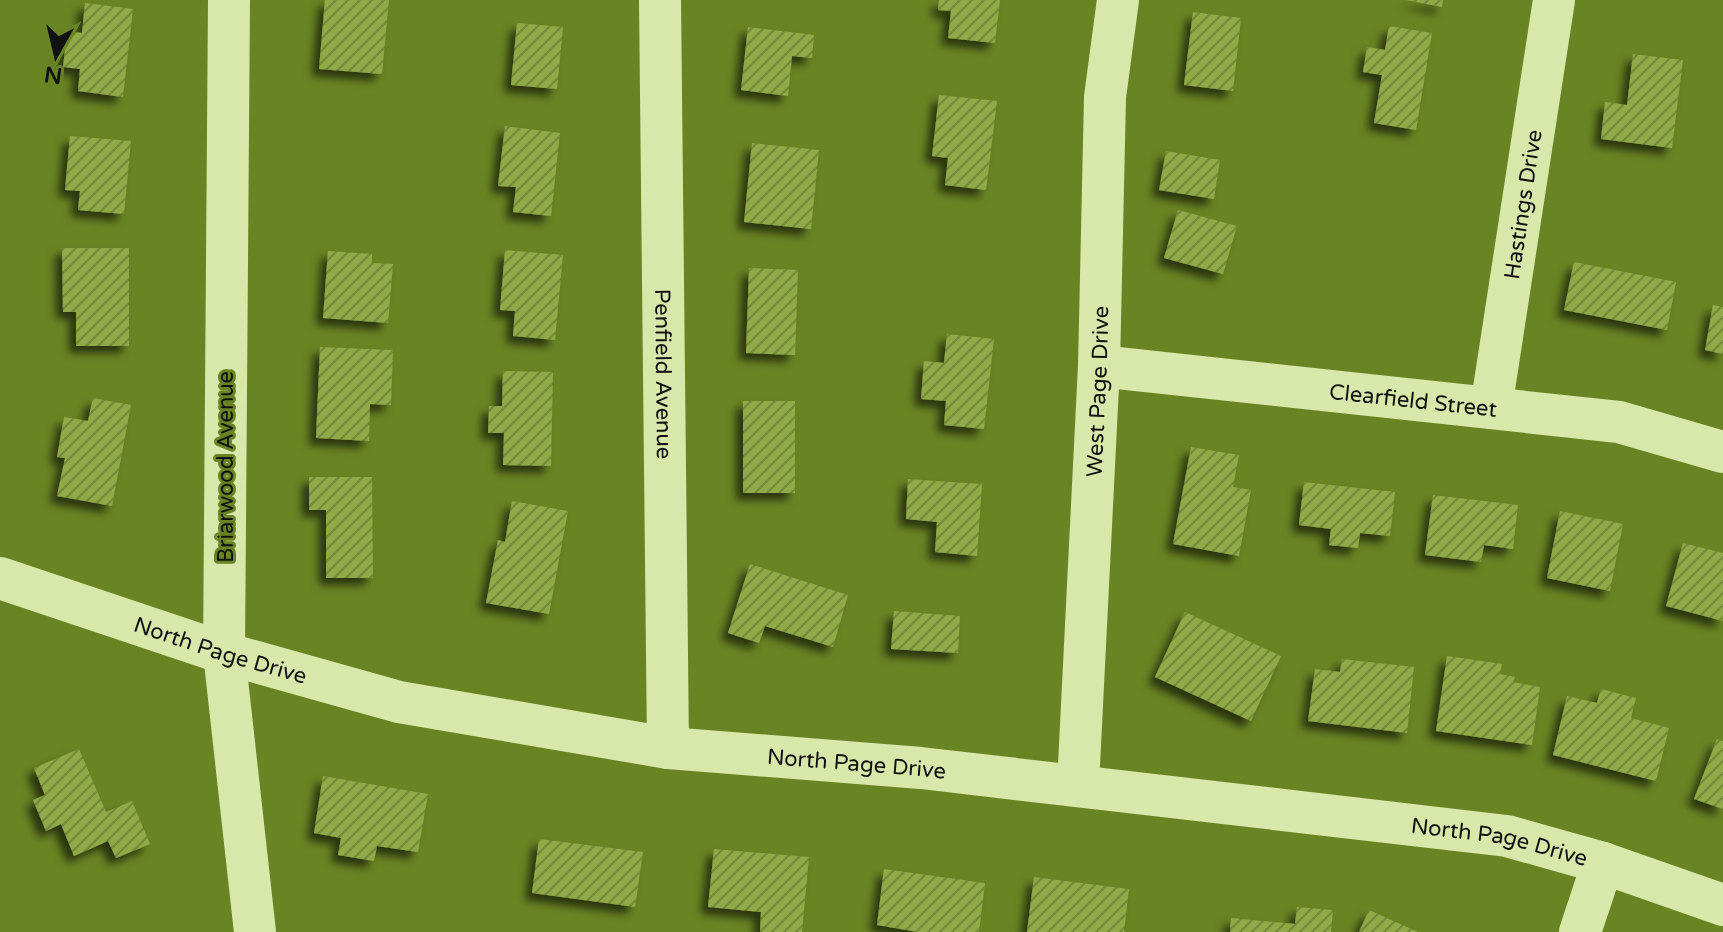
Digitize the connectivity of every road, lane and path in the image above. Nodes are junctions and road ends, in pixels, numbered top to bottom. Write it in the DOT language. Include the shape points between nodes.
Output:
graph roads {
  1 [pos="229,0"];
  2 [pos="660,0"];
  3 [pos="1118,0"];
  4 [pos="1554,0"];
  5 [pos="1099,366"];
  6 [pos="1491,408"];
  7 [pos="1723,452"];
  8 [pos="0,578"];
  9 [pos="224,653"];
  10 [pos="668,748"];
  11 [pos="1078,785"];
  12 [pos="1603,863"];
  13 [pos="1723,905"];
  14 [pos="255,932"];
  15 [pos="1580,932"];
  1 -- 9 [label="street, Briarwood Avenue"];
  2 -- 10 [label="street, Penfield Avenue"];
  3 -- 5 [label="street, West Page Drive" via="1105,97"];
  4 -- 6 [label="street, Hastings Drive"];
  5 -- 6 [label="street, Clearfield Street"];
  5 -- 11 [label="street, West Page Drive"];
  6 -- 7 [label="street, Clearfield Street" via="1619,422"];
  8 -- 9 [label="street, North Page Drive"];
  9 -- 10 [label="street, North Page Drive" via="399,702"];
  9 -- 14 [label="street, Briarwood Avenue"];
  10 -- 11 [label="street, North Page Drive"];
  11 -- 12 [label="street, North Page Drive" via="1507,836"];
  12 -- 13 [label="street, North Page Drive"];
  12 -- 15 [label="street"];
}
